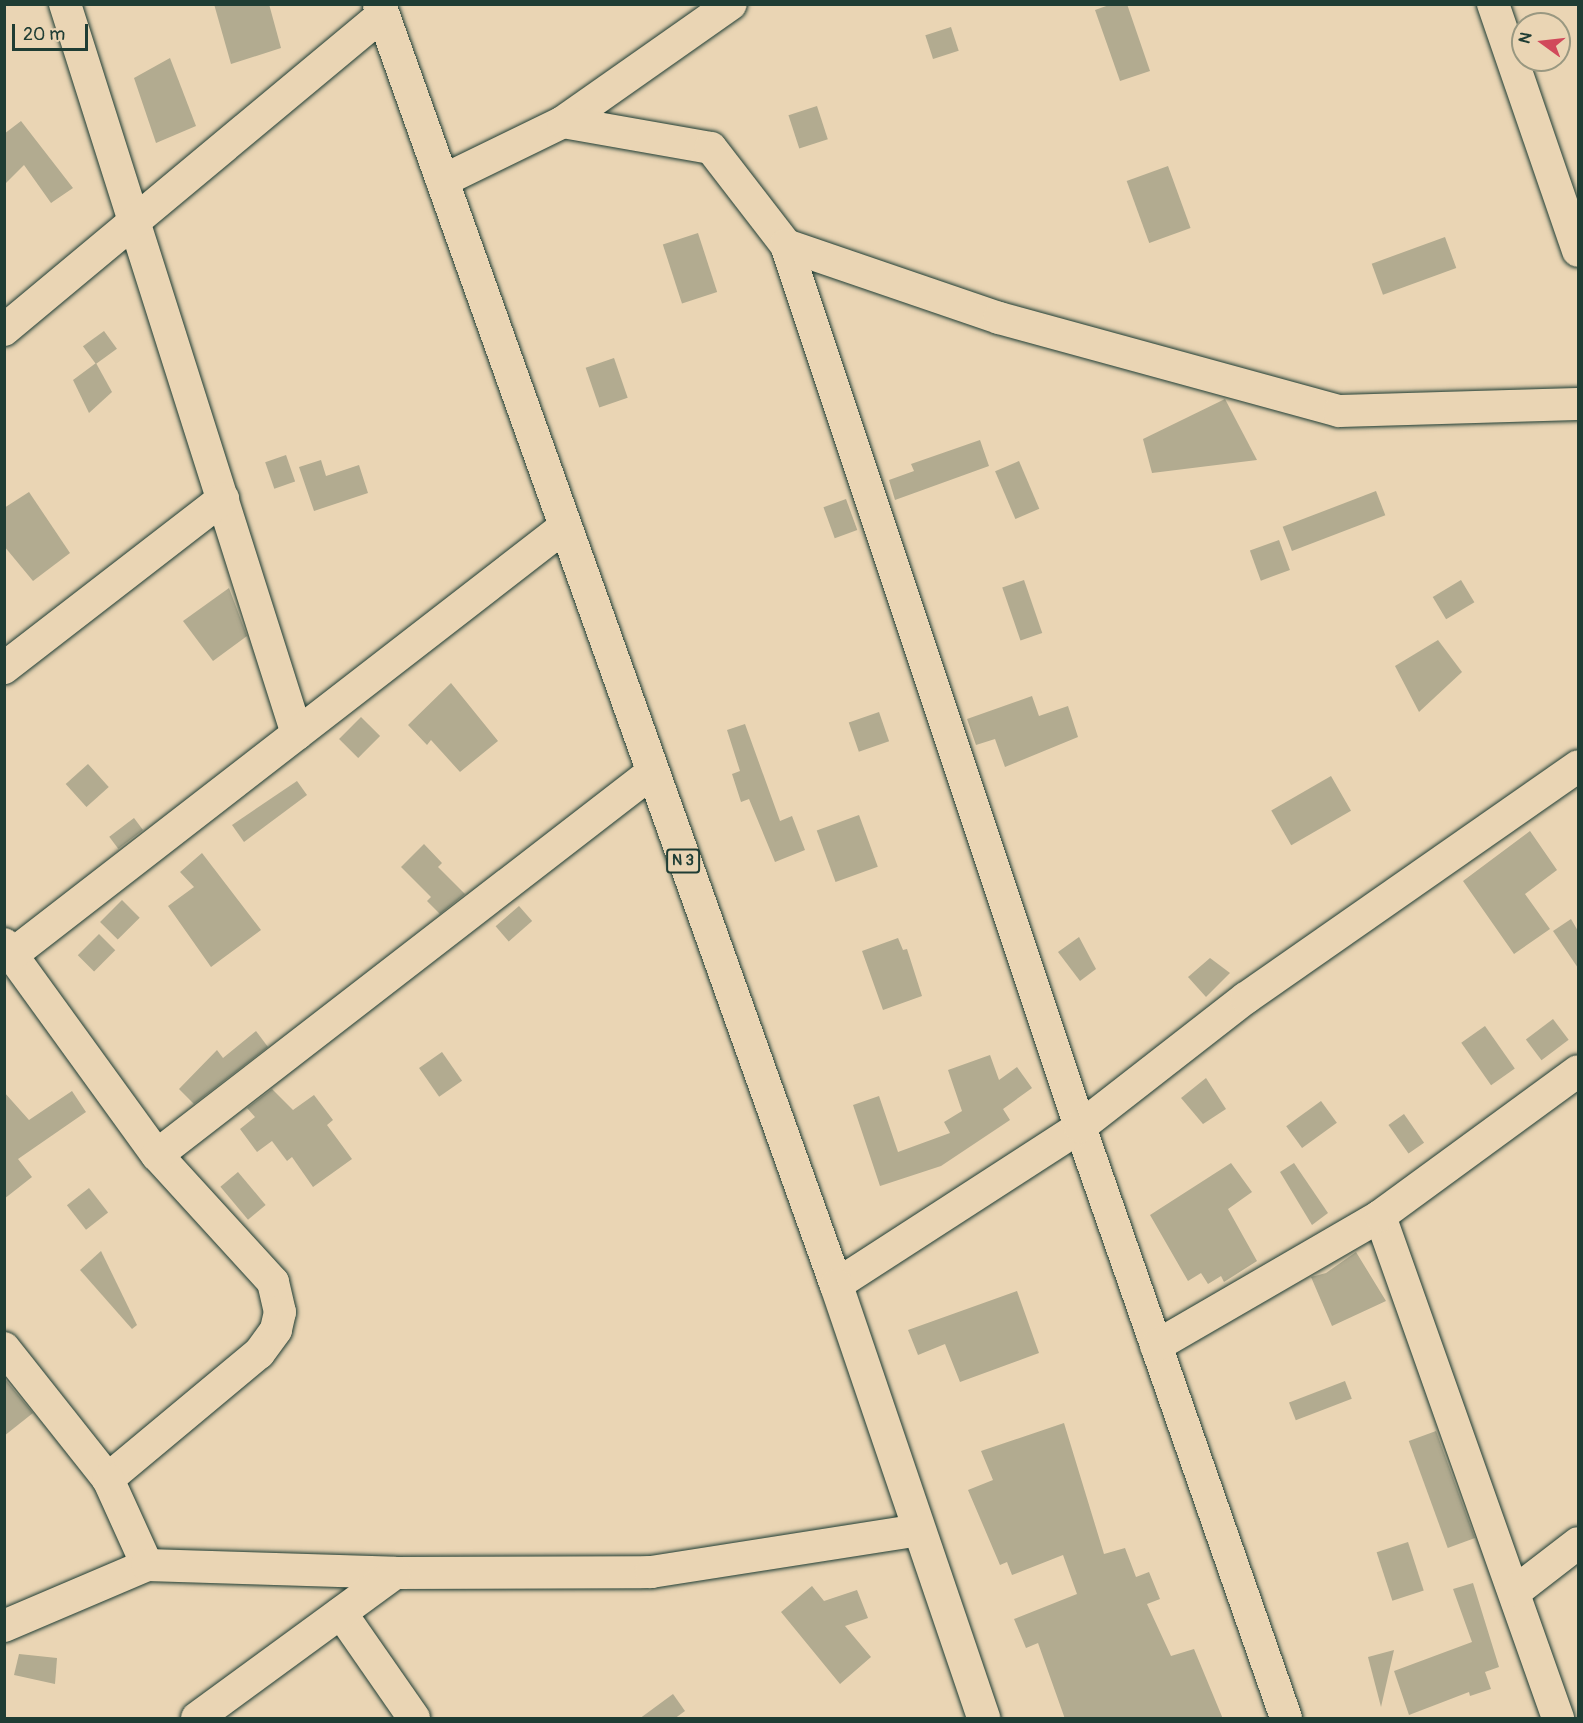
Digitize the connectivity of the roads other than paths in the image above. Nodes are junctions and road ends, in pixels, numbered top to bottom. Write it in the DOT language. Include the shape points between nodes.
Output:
graph roads {
  1 [pos="65,4"];
  2 [pos="731,4"];
  3 [pos="1493,4"];
  4 [pos="381,9"];
  5 [pos="563,122"];
  6 [pos="442,181"];
  7 [pos="135,221"];
  8 [pos="786,245"];
  9 [pos="1578,251"];
  10 [pos="4,330"];
  11 [pos="1578,404"];
  12 [pos="223,499"];
  13 [pos="564,527"];
  14 [pos="4,668"];
  15 [pos="297,734"];
  16 [pos="1578,766"];
  17 [pos="651,773"];
  18 [pos="9,949"];
  19 [pos="1578,1071"];
  20 [pos="1080,1127"];
  21 [pos="157,1155"];
  22 [pos="1380,1216"];
  23 [pos="836,1285"];
  24 [pos="1156,1346"];
  25 [pos="4,1348"];
  26 [pos="108,1479"];
  27 [pos="919,1530"];
  28 [pos="1578,1543"];
  29 [pos="147,1565"];
  30 [pos="395,1573"];
  31 [pos="1516,1591"];
  32 [pos="341,1612"];
  33 [pos="4,1626"];
  34 [pos="197,1719"];
  35 [pos="414,1719"];
  36 [pos="983,1719"];
  37 [pos="1286,1719"];
  38 [pos="1558,1719"];
  1 -- 7 [label="street"];
  2 -- 5 [label="street"];
  3 -- 9 [label="street"];
  4 -- 6 [label="main road, N 3"];
  4 -- 7 [label="street"];
  5 -- 6 [label="street"];
  5 -- 8 [label="street" via="711,148"];
  6 -- 13 [label="main road, N 3"];
  7 -- 10 [label="street"];
  7 -- 12 [label="street"];
  8 -- 11 [label="street" via="999,318 1339,411"];
  8 -- 20 [label="street"];
  12 -- 14 [label="street"];
  12 -- 15 [label="street"];
  13 -- 15 [label="street"];
  13 -- 17 [label="main road, N 3"];
  15 -- 18 [label="street"];
  16 -- 20 [label="street" via="1246,998"];
  17 -- 21 [label="street"];
  17 -- 23 [label="main road, N 3"];
  18 -- 21 [label="street"];
  19 -- 22 [label="street"];
  20 -- 23 [label="street"];
  20 -- 24 [label="street"];
  21 -- 26 [label="street" via="273,1282 280,1312 276,1330 259,1353"];
  22 -- 24 [label="street"];
  22 -- 31 [label="street"];
  23 -- 27 [label="main road, N 3"];
  24 -- 37 [label="street"];
  25 -- 26 [label="street"];
  26 -- 29 [label="street"];
  27 -- 30 [label="street" via="651,1572"];
  27 -- 36 [label="main road, N 3"];
  28 -- 31 [label="street"];
  29 -- 30 [label="street"];
  29 -- 33 [label="street"];
  30 -- 32 [label="street"];
  31 -- 38 [label="street"];
  32 -- 34 [label="street"];
  32 -- 35 [label="street"];
}
